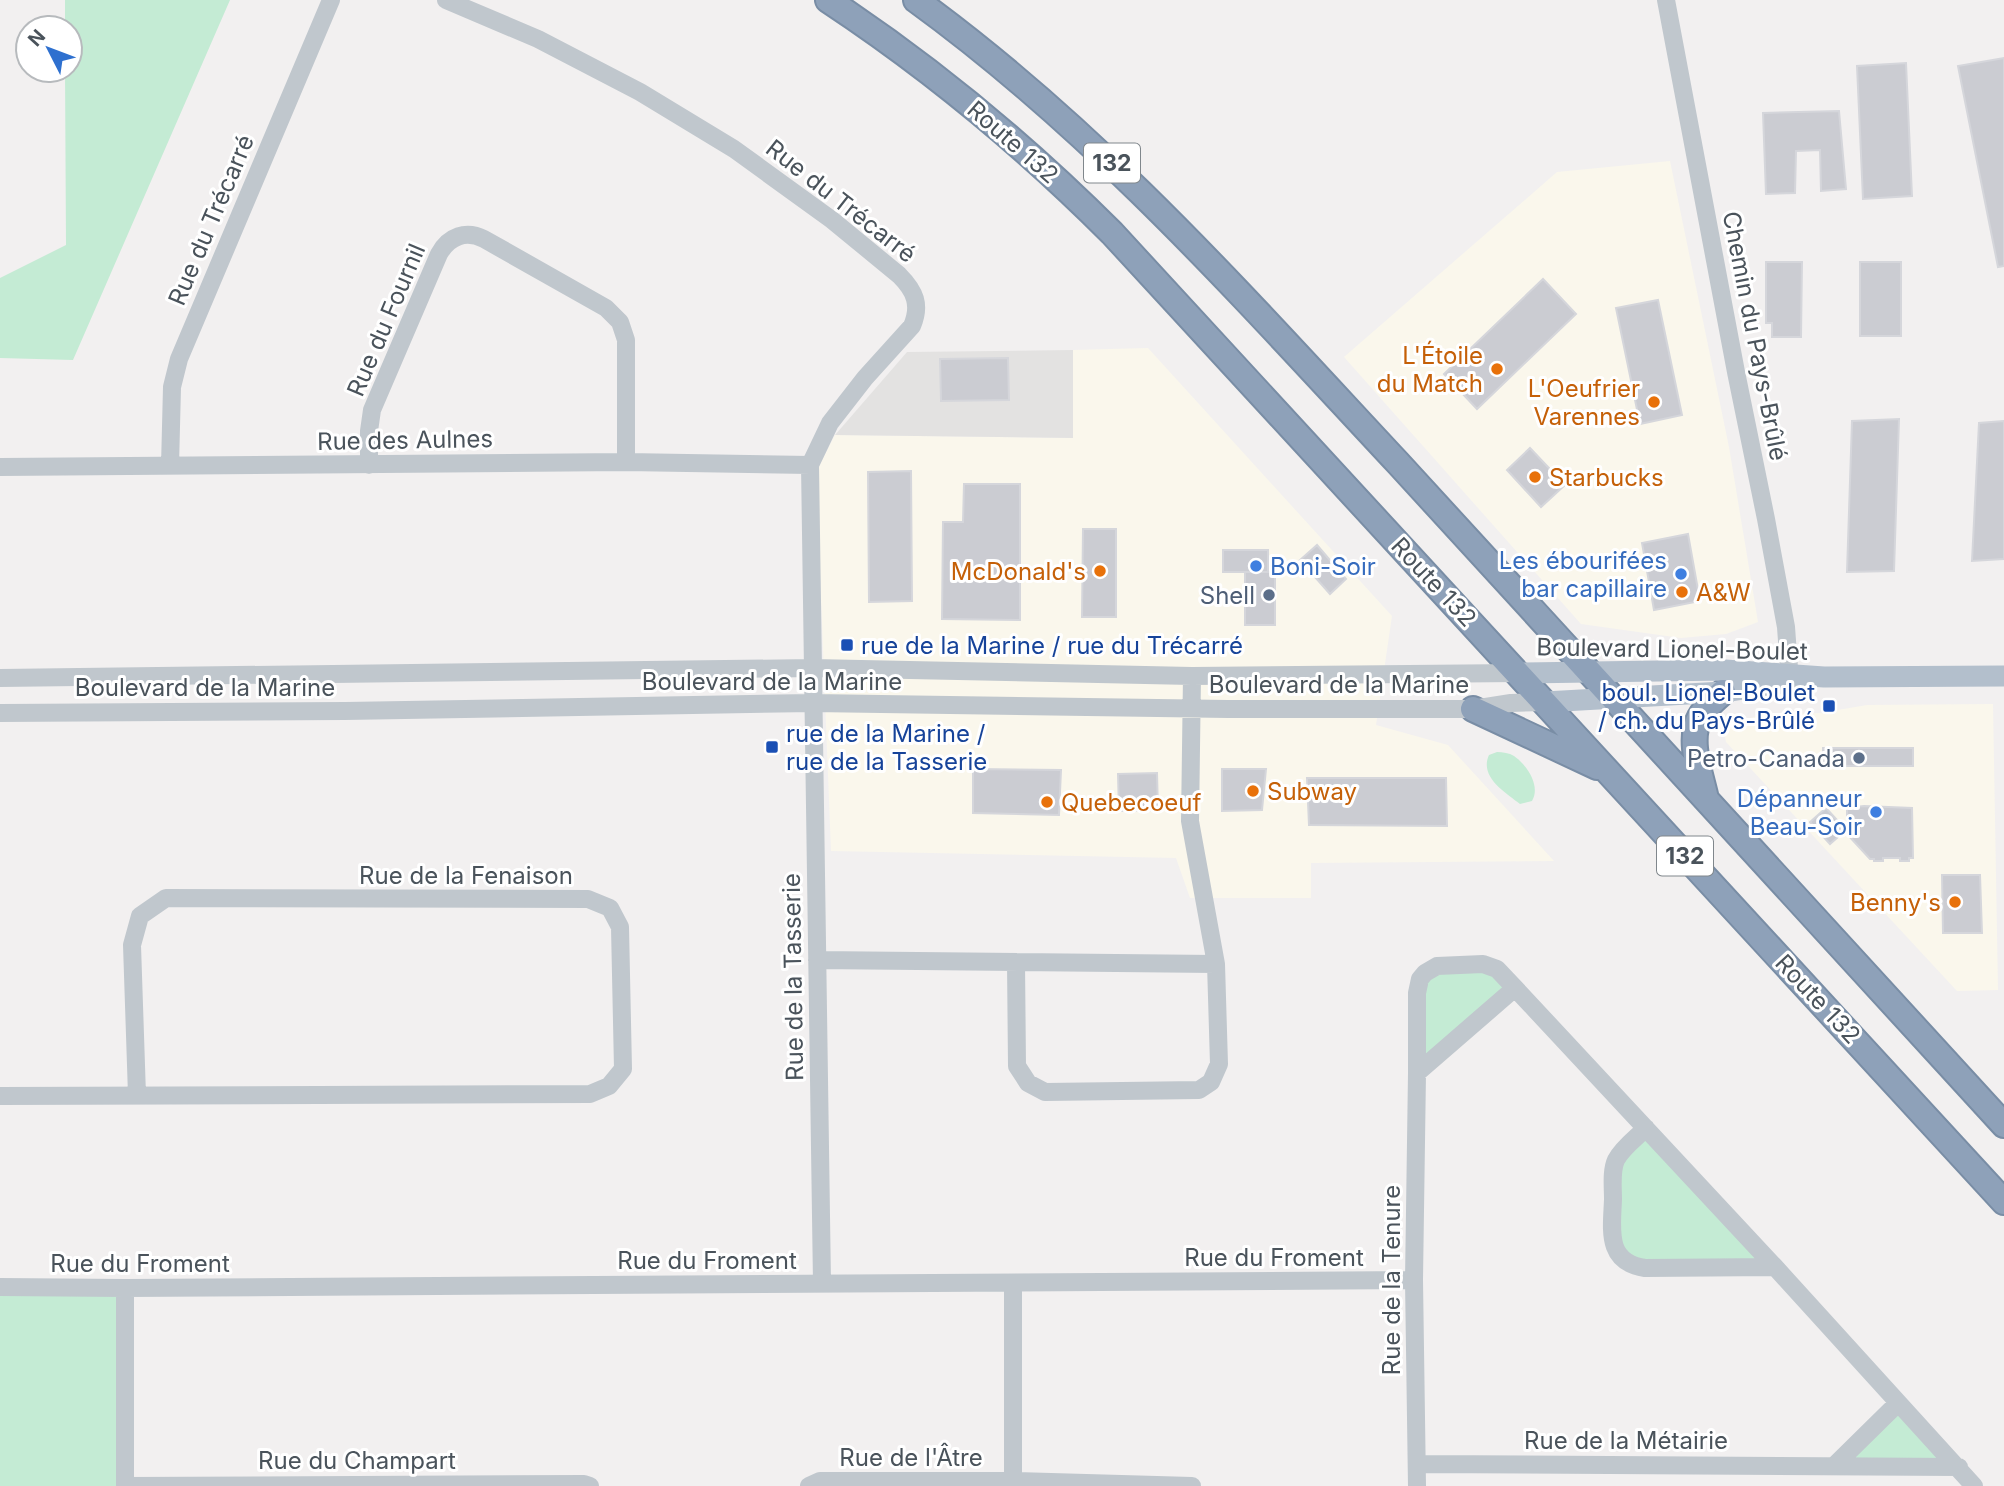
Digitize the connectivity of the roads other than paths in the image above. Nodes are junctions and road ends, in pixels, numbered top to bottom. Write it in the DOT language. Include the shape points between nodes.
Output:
graph roads {
  1 [pos="331,0"];
  2 [pos="446,0"];
  3 [pos="828,0"];
  4 [pos="916,0"];
  5 [pos="1666,0"];
  6 [pos="626,462"];
  7 [pos="369,465"];
  8 [pos="810,465"];
  9 [pos="170,466"];
  10 [pos="0,467"];
  11 [pos="813,668"];
  12 [pos="1588,671"];
  13 [pos="1518,673"];
  14 [pos="1192,676"];
  15 [pos="2004,676"];
  16 [pos="0,678"];
  17 [pos="1790,678"];
  18 [pos="1723,692"];
  19 [pos="1613,698"];
  20 [pos="1545,702"];
  21 [pos="813,703"];
  22 [pos="1193,708"];
  23 [pos="1473,709"];
  24 [pos="0,713"];
  25 [pos="1607,772"];
  26 [pos="1706,800"];
  27 [pos="817,960"];
  28 [pos="1016,962"];
  29 [pos="1216,964"];
  30 [pos="1515,988"];
  31 [pos="1417,1073"];
  32 [pos="137,1095"];
  33 [pos="0,1096"];
  34 [pos="2004,1125"];
  35 [pos="1646,1128"];
  36 [pos="2004,1202"];
  37 [pos="1775,1267"];
  38 [pos="1414,1280"];
  39 [pos="1013,1283"];
  40 [pos="822,1284"];
  41 [pos="0,1287"];
  42 [pos="125,1288"];
  43 [pos="1898,1403"];
  44 [pos="1417,1464"];
  45 [pos="1834,1465"];
  46 [pos="1959,1467"];
  47 [pos="1013,1480"];
  48 [pos="125,1486"];
  49 [pos="590,1486"];
  50 [pos="809,1486"];
  51 [pos="1192,1486"];
  52 [pos="1417,1486"];
  53 [pos="1974,1486"];
  1 -- 9 [label="street, Rue du Trécarré" via="179,359 172,387"];
  2 -- 8 [label="street, Rue du Trécarré" via="538,39 640,92 734,149 832,220 908,284 916,300 912,326 830,423"];
  3 -- 13 [label="highway, Route 132 / 132" via="938,78 1086,207"];
  4 -- 12 [label="highway, Route 132 / 132" via="1046,102 1154,204"];
  5 -- 17 [label="street, Chemin du Pays-Brûlé" via="1786,626"];
  6 -- 7 [label="street, Rue des Aulnes"];
  6 -- 7 [label="street, Rue du Fournil" via="626,340 620,322 606,308 484,239 467,234 451,239 439,254 375,404"];
  6 -- 8 [label="street, Rue des Aulnes"];
  7 -- 9 [label="street, Rue des Aulnes"];
  8 -- 11 [label="street, Rue du Trécarré"];
  9 -- 10 [label="street, Rue des Aulnes"];
  11 -- 14 [label="street, Boulevard de la Marine"];
  11 -- 16 [label="street, Boulevard de la Marine"];
  11 -- 21 [label="street, Rue de la Tasserie"];
  12 -- 13 [label="main road, Boulevard Lionel-Boulet"];
  12 -- 17 [label="main road, Boulevard Lionel-Boulet" via="1726,670"];
  12 -- 19 [label="highway, Route 132 / 132"];
  13 -- 14 [label="street, Boulevard de la Marine"];
  13 -- 20 [label="highway, Route 132 / 132"];
  14 -- 22 [label="street"];
  15 -- 17 [label="main road, Boulevard Lionel-Boulet"];
  17 -- 18 [label="main road, Boulevard Lionel-Boulet"];
  18 -- 19 [label="main road, Boulevard Lionel-Boulet"];
  18 -- 26 [label="highway" via="1704,709 1695,730"];
  19 -- 20 [label="main road, Boulevard Lionel-Boulet"];
  19 -- 26 [label="highway, Route 132 / 132"];
  20 -- 23 [label="street, Boulevard de la Marine"];
  20 -- 25 [label="highway, Route 132 / 132"];
  21 -- 22 [label="street, Boulevard de la Marine"];
  21 -- 24 [label="street, Boulevard de la Marine"];
  21 -- 27 [label="street, Rue de la Tasserie"];
  22 -- 23 [label="street, Boulevard de la Marine"];
  22 -- 29 [label="street" via="1189,821"];
  23 -- 25 [label="highway"];
  25 -- 36 [label="highway, Route 132 / 132"];
  26 -- 34 [label="highway, Route 132 / 132"];
  27 -- 28 [label="street"];
  27 -- 40 [label="street, Rue de la Tasserie"];
  28 -- 29 [label="street"];
  28 -- 29 [label="street" via="1017,1066 1028,1083 1045,1092 1199,1090 1211,1082 1219,1064"];
  30 -- 31 [label="street"];
  30 -- 31 [label="street, Rue de la Tenure" via="1497,969 1483,964 1437,966 1425,973 1417,993"];
  30 -- 35 [label="street, Rue de la Tenure"];
  31 -- 38 [label="street, Rue de la Tenure"];
  32 -- 32 [label="street, Rue de la Fenaison" via="590,1094 609,1086 623,1069 620,927 610,908 589,899 166,898 140,916 132,946"];
  32 -- 33 [label="street, Rue de la Fenaison"];
  35 -- 37 [label="street, Rue de la Tenure"];
  35 -- 37 [label="street" via="1622,1150 1614,1167 1612,1237 1619,1256 1645,1268"];
  37 -- 43 [label="street, Rue de la Tenure"];
  38 -- 39 [label="street, Rue du Froment"];
  38 -- 44 [label="street, Rue de la Tenure"];
  39 -- 40 [label="street, Rue du Froment"];
  39 -- 47 [label="street, Rue de l'Âtre"];
  40 -- 42 [label="street, Rue du Froment"];
  41 -- 42 [label="street, Rue du Froment"];
  42 -- 48 [label="street"];
  43 -- 45 [label="street"];
  43 -- 46 [label="street, Rue de la Tenure"];
  44 -- 45 [label="street, Rue de la Métairie"];
  44 -- 52 [label="street, Rue de la Tenure"];
  45 -- 46 [label="street, Rue de la Métairie"];
  46 -- 53 [label="street, Rue de la Tenure"];
  47 -- 50 [label="street, Rue de l'Âtre" via="820,1482"];
  47 -- 51 [label="street, Rue de l'Âtre"];
  48 -- 49 [label="street, Rue du Champart"];
}
